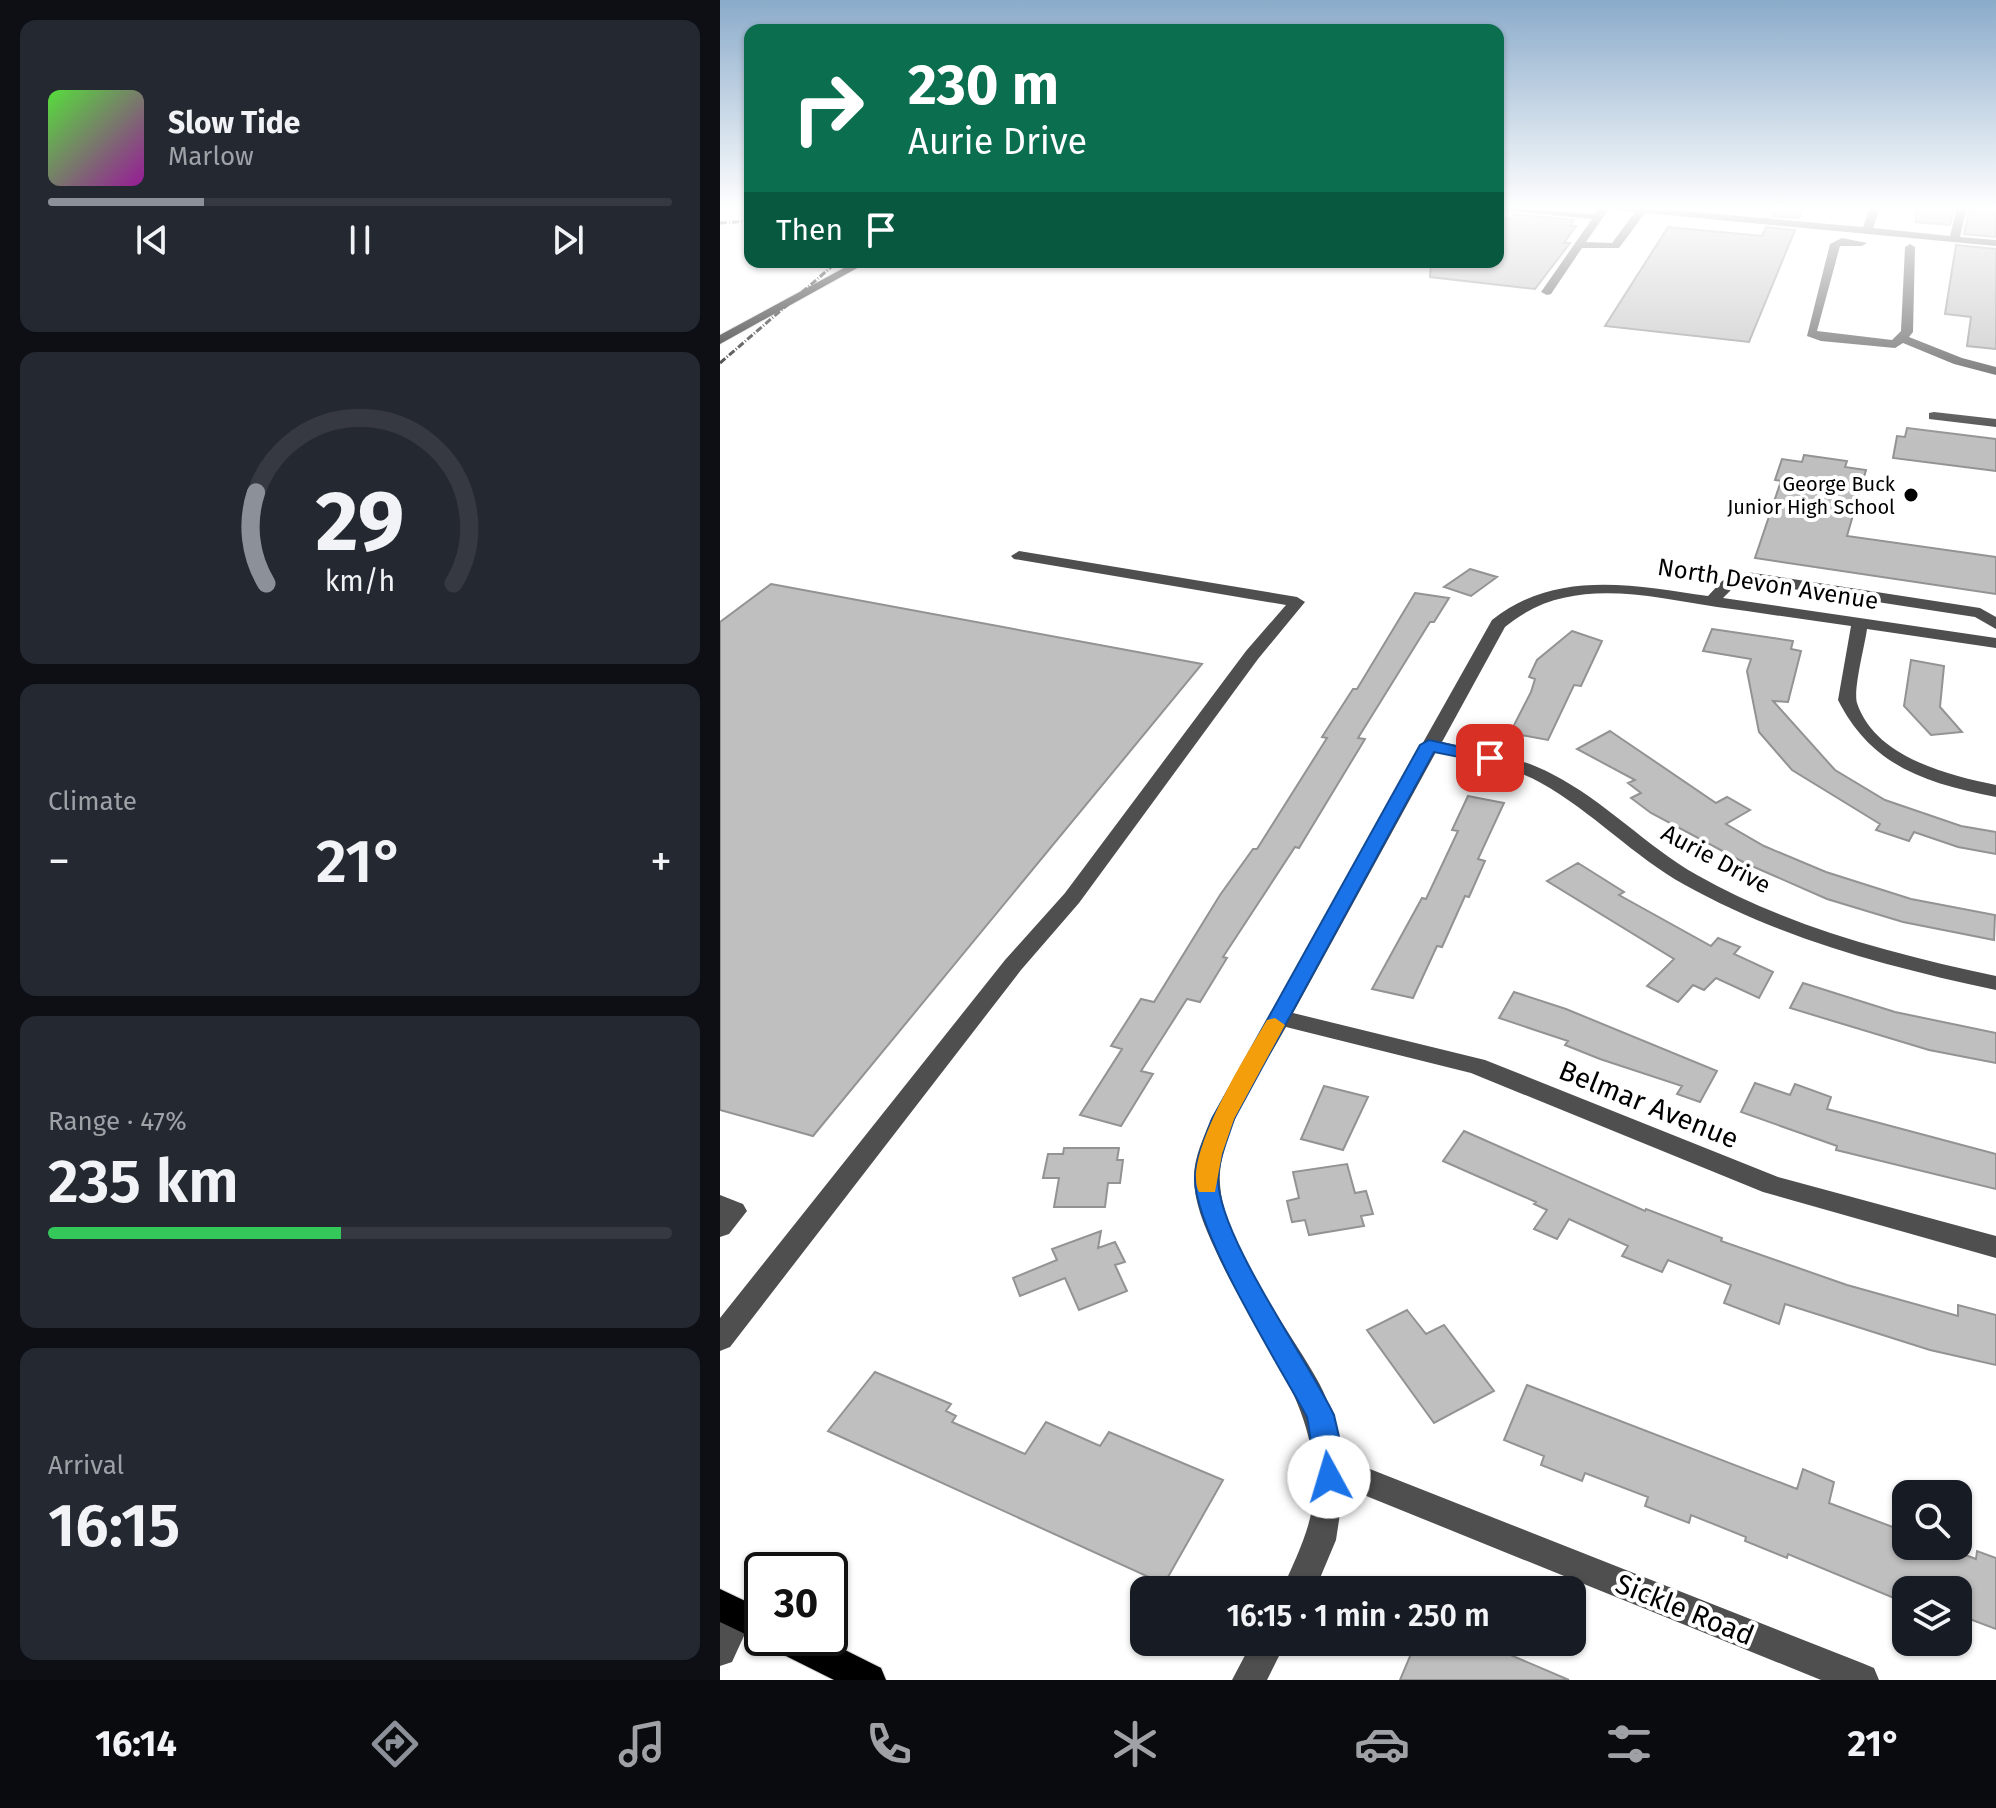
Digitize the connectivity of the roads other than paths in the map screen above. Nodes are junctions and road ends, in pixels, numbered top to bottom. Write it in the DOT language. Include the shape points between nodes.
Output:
graph roads {
  1 [pos="820,285"];
  2 [pos="1551,285"];
  3 [pos="1824,285"];
  4 [pos="1909,285"];
  5 [pos="1547,292"];
  6 [pos="1901,338"];
  7 [pos="720,340"];
  8 [pos="1996,371"];
  9 [pos="1934,416"];
  10 [pos="1996,423"];
  11 [pos="1019,556"];
  12 [pos="1714,600"];
  13 [pos="1860,623"];
  14 [pos="1996,624"];
  15 [pos="1996,643"];
  16 [pos="1429,745"];
  17 [pos="1996,791"];
  18 [pos="1996,983"];
  19 [pos="1279,1017"];
  20 [pos="720,1205"];
  21 [pos="720,1227"];
  22 [pos="1996,1247"];
  23 [pos="720,1339"];
  24 [pos="1330,1467"];
  25 [pos="1306,1576"];
  26 [pos="740,1615"];
  27 [pos="720,1650"];
  28 [pos="822,1656"];
  29 [pos="1262,1656"];
  30 [pos="869,1680"];
  31 [pos="1249,1680"];
  32 [pos="1862,1680"];
  1 -- 7 [label="main road"];
  2 -- 5 [label="street"];
  3 -- 6 [label="street" via="1811,333 1895,344"];
  4 -- 6 [label="street" via="1907,332"];
  6 -- 8 [label="street"];
  9 -- 10 [label="street"];
  11 -- 23 [label="street" via="1297,602 1072,898 1013,965"];
  12 -- 13 [label="street, North Devon Avenue"];
  12 -- 14 [label="street" via="1730,581 1747,577 1980,613"];
  12 -- 16 [label="street, North Devon Avenue" via="1604,587 1533,601 1498,624"];
  13 -- 15 [label="street, North Devon Avenue"];
  13 -- 17 [label="street" via="1847,700 1863,731 1910,766"];
  16 -- 18 [label="street, Aurie Drive" via="1544,777 1648,854 1770,918 1863,951"];
  16 -- 19 [label="street, North Devon Avenue"];
  19 -- 22 [label="street, Belmar Avenue" via="1477,1066 1772,1185"];
  19 -- 24 [label="street, North Devon Avenue" via="1217,1134 1207,1192 1217,1230 1320,1415"];
  20 -- 21 [label="street" via="734,1211"];
  24 -- 25 [label="street, North Devon Avenue" via="1326,1523"];
  24 -- 32 [label="street, Sickle Road"];
  26 -- 27 [label="street"];
  28 -- 30 [label="main road"];
  29 -- 31 [label="street"];
}
